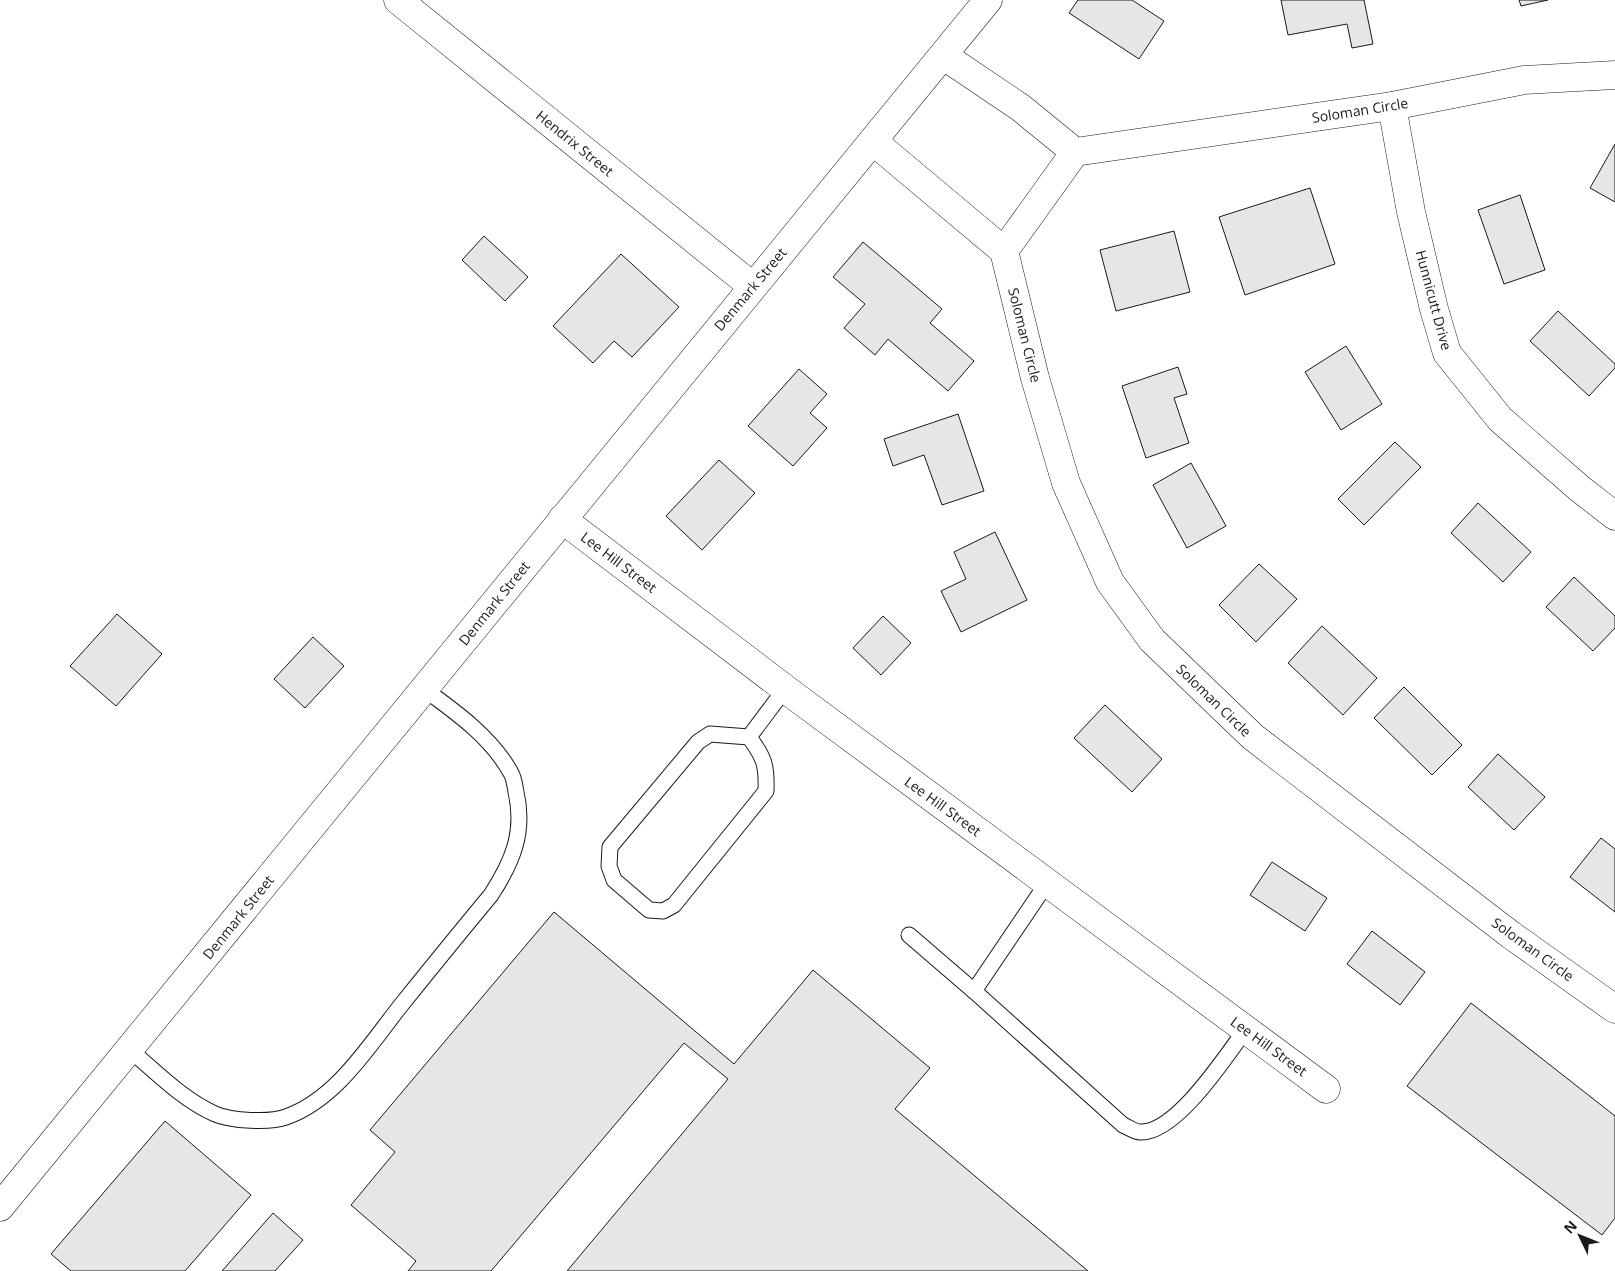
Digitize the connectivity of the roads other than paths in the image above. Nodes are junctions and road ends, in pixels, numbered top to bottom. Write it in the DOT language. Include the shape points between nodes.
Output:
graph roads {
  1 [pos="398,0"];
  2 [pos="988,0"];
  3 [pos="944,56"];
  4 [pos="1615,75"];
  5 [pos="1392,106"];
  6 [pos="874,142"];
  7 [pos="1075,152"];
  8 [pos="1004,251"];
  9 [pos="752,286"];
  10 [pos="1615,516"];
  11 [pos="562,519"];
  12 [pos="424,689"];
  13 [pos="785,689"];
  14 [pos="749,737"];
  15 [pos="1047,883"];
  16 [pos="909,935"];
  17 [pos="974,991"];
  18 [pos="1615,1009"];
  19 [pos="1246,1029"];
  20 [pos="130,1050"];
  21 [pos="1326,1089"];
  22 [pos="0,1207"];
  1 -- 9 [label="street, Hendrix Street"];
  2 -- 3 [label="street, Denmark Street"];
  3 -- 6 [label="street, Denmark Street"];
  3 -- 7 [label="street" via="1021,108"];
  4 -- 5 [label="street, Soloman Circle" via="1524,80"];
  5 -- 7 [label="street, Soloman Circle"];
  5 -- 10 [label="street, Hunnicutt Drive" via="1411,212 1447,353 1500,419"];
  6 -- 8 [label="street"];
  6 -- 9 [label="street, Denmark Street"];
  7 -- 8 [label="street"];
  8 -- 18 [label="street, Soloman Circle" via="1035,378 1066,484 1110,582 1152,640 1252,737 1512,935"];
  9 -- 11 [label="street, Denmark Street"];
  11 -- 12 [label="street, Denmark Street"];
  11 -- 13 [label="street, Lee Hill Street"];
  12 -- 20 [label="street, Denmark Street"];
  12 -- 20 [label="lane" via="457,713 489,744 512,774 520,810 517,842 508,869 491,895 330,1090 285,1117 257,1120 215,1114 177,1090"];
  13 -- 14 [label="lane"];
  13 -- 15 [label="street, Lee Hill Street"];
  14 -- 14 [label="lane" via="710,734 698,742 610,847 609,866 614,880 649,910 663,911 674,906 766,791 767,772 763,756"];
  15 -- 17 [label="lane"];
  15 -- 19 [label="street, Lee Hill Street"];
  16 -- 17 [label="lane"];
  17 -- 19 [label="lane" via="1123,1125 1140,1133 1156,1129 1188,1105"];
  19 -- 21 [label="street, Lee Hill Street"];
  20 -- 22 [label="street, Denmark Street"];
}
